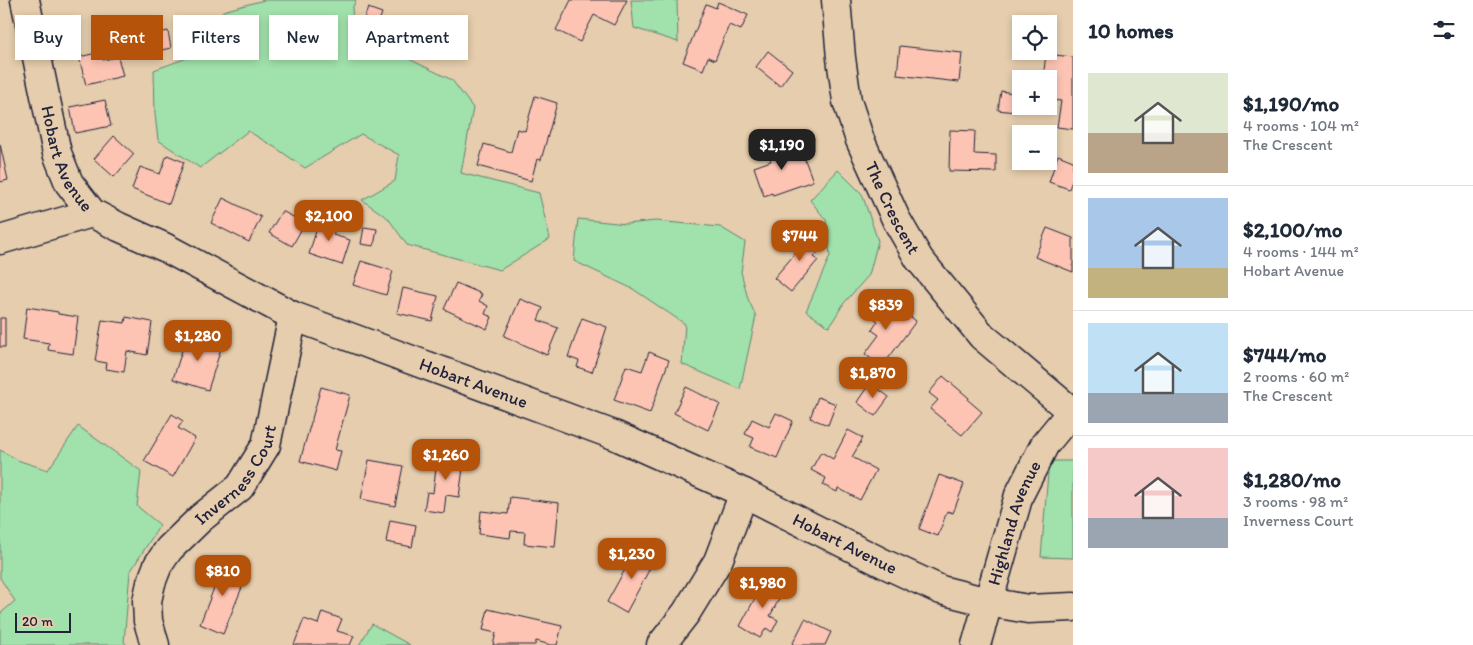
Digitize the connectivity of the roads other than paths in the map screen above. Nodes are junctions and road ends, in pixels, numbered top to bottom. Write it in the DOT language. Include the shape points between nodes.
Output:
graph roads {
  1 [pos="25,0"];
  2 [pos="836,0"];
  3 [pos="92,213"];
  4 [pos="0,240"];
  5 [pos="293,316"];
  6 [pos="1072,410"];
  7 [pos="744,493"];
  8 [pos="988,602"];
  9 [pos="1073,607"];
  10 [pos="155,645"];
  11 [pos="661,645"];
  12 [pos="976,645"];
  1 -- 3 [label="street, Hobart Avenue" via="57,153 69,183"];
  2 -- 6 [label="street, The Crescent" via="850,109 860,140 896,219 919,259 982,336"];
  3 -- 4 [label="street"];
  3 -- 5 [label="street, Hobart Avenue"];
  5 -- 7 [label="street, Hobart Avenue" via="614,435"];
  5 -- 10 [label="street, Inverness Court" via="266,444 240,487 169,549 150,583 148,621"];
  6 -- 8 [label="street, Highland Avenue" via="1045,444 1019,494"];
  7 -- 8 [label="street, Hobart Avenue" via="940,590"];
  7 -- 11 [label="street" via="718,561 686,613"];
  8 -- 9 [label="street, Hobart Avenue" via="1028,609"];
  8 -- 12 [label="street, Highland Avenue"];
}
